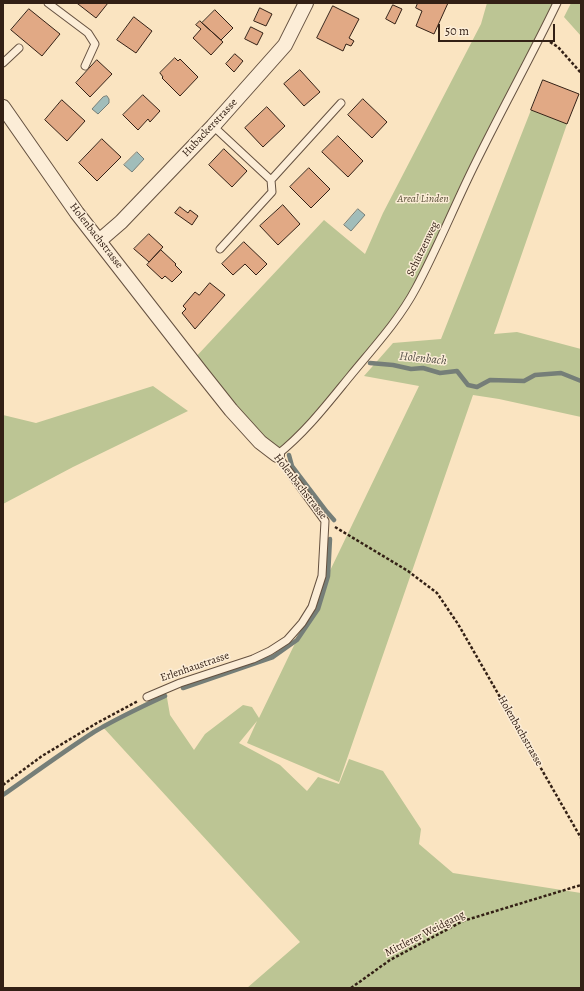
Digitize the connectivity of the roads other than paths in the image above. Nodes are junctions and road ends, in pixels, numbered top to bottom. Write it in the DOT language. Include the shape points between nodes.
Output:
graph roads {
  1 [pos="48,3"];
  2 [pos="306,3"];
  3 [pos="557,3"];
  4 [pos="19,48"];
  5 [pos="3,63"];
  6 [pos="85,66"];
  7 [pos="341,103"];
  8 [pos="3,107"];
  9 [pos="213,126"];
  10 [pos="271,180"];
  11 [pos="99,241"];
  12 [pos="220,249"];
  13 [pos="277,455"];
  14 [pos="325,521"];
  15 [pos="147,697"];
  1 -- 6 [label="lane" via="88,33 95,44"];
  2 -- 9 [label="street, Hubackerstrasse" via="285,45"];
  3 -- 13 [label="lane, Schützenweg" via="404,308 319,414"];
  4 -- 5 [label="lane"];
  7 -- 10 [label="lane"];
  8 -- 11 [label="street, Holenbachstrasse"];
  9 -- 10 [label="lane"];
  9 -- 11 [label="street, Hubackerstrasse" via="121,222"];
  10 -- 12 [label="lane" via="272,192"];
  11 -- 13 [label="street, Holenbachstrasse" via="231,410 260,442"];
  13 -- 14 [label="lane, Holenbachstrasse"];
  14 -- 15 [label="lane, Erlenhaustrasse" via="322,576 312,607 287,640 253,659 180,683"];
}
